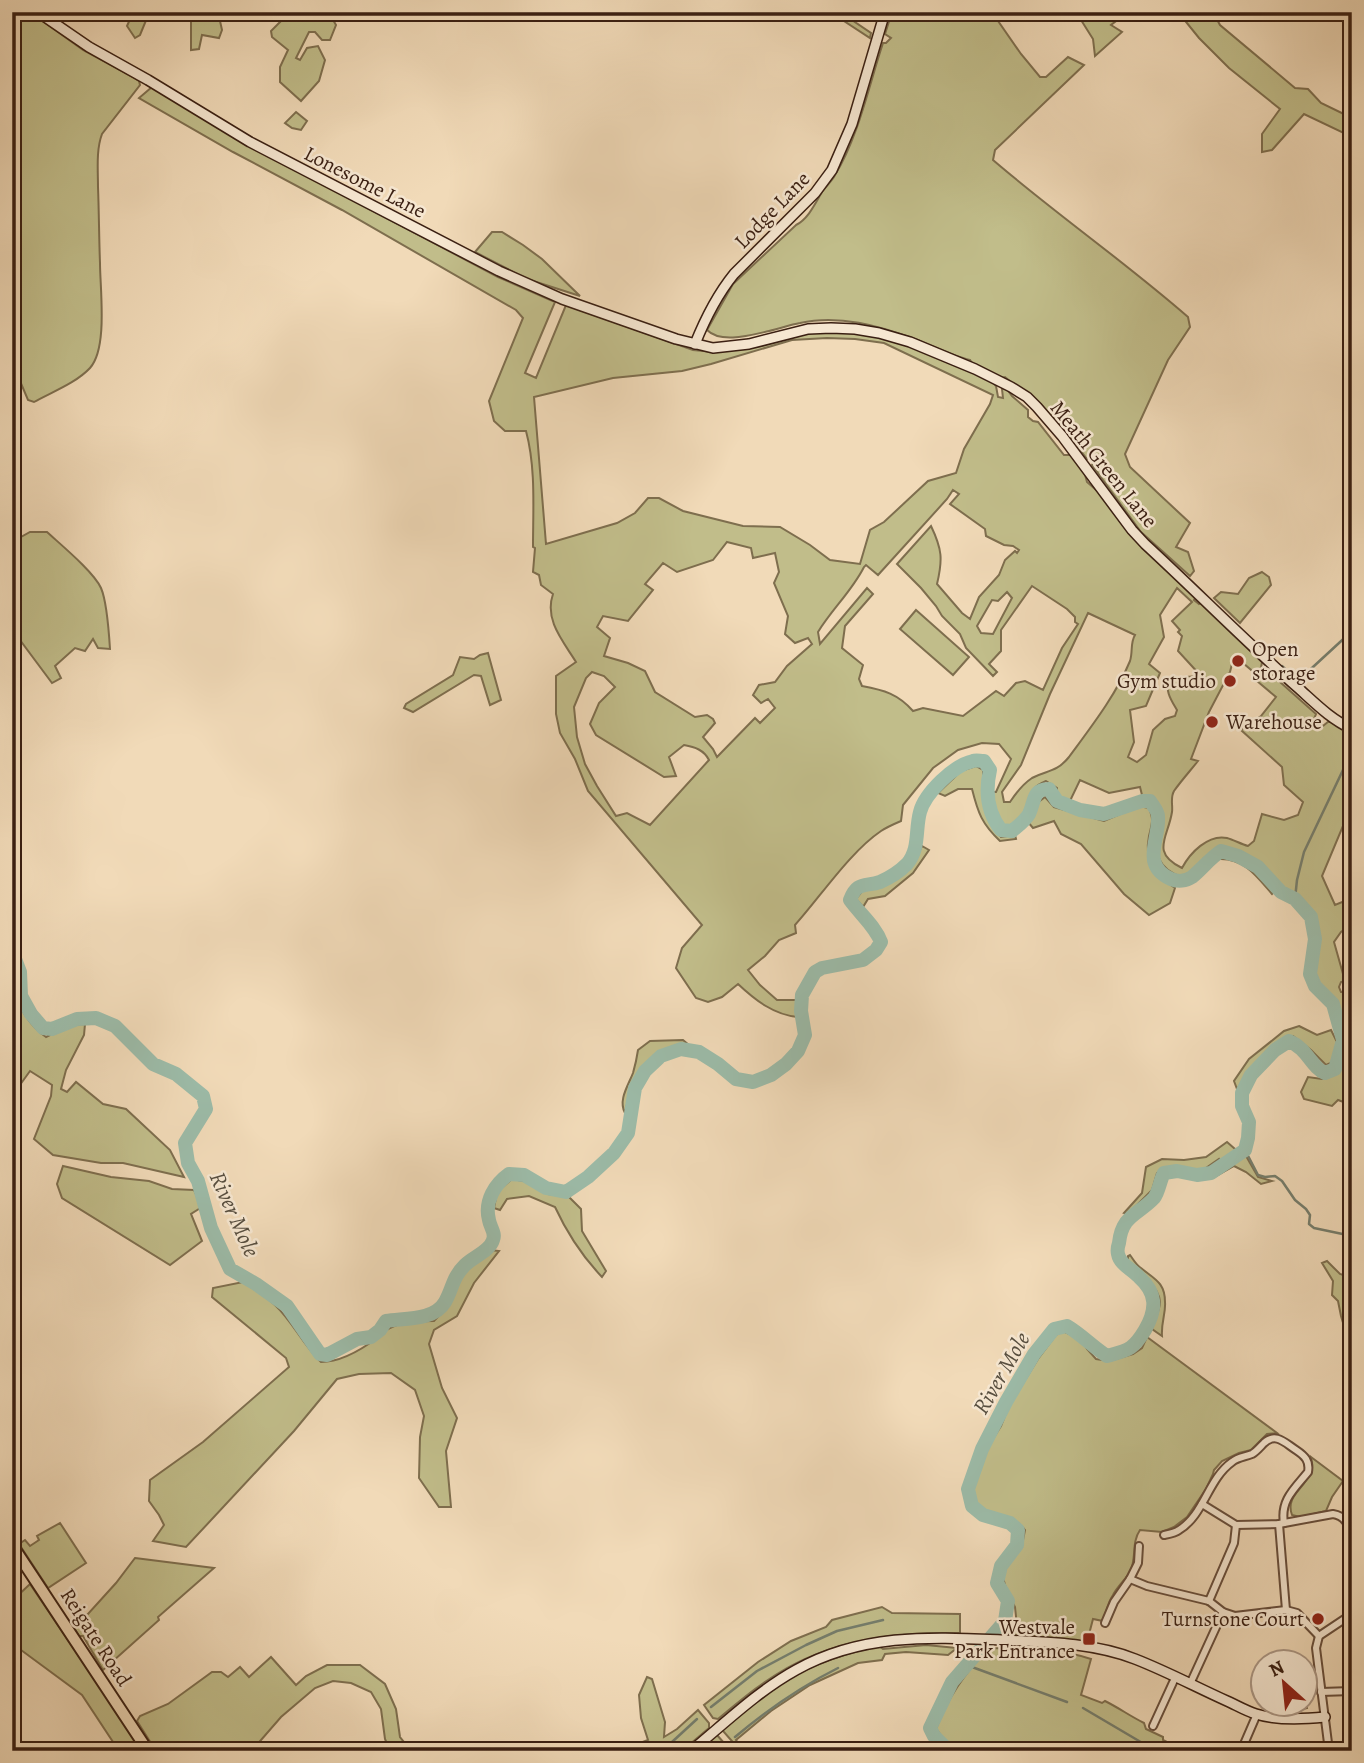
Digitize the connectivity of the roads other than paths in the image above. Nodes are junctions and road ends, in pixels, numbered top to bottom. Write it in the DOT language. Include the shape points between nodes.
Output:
graph roads {
  1 [pos="38,12"];
  2 [pos="885,12"];
  3 [pos="695,344"];
  4 [pos="1352,729"];
  5 [pos="1202,1504"];
  6 [pos="1282,1523"];
  7 [pos="1236,1525"];
  8 [pos="1164,1535"];
  9 [pos="1352,1535"];
  10 [pos="12,1545"];
  11 [pos="1139,1546"];
  12 [pos="1130,1579"];
  13 [pos="1209,1601"];
  14 [pos="1286,1610"];
  15 [pos="1223,1612"];
  16 [pos="1352,1614"];
  17 [pos="1105,1623"];
  18 [pos="1319,1636"];
  19 [pos="1175,1678"];
  20 [pos="1190,1684"];
  21 [pos="1352,1691"];
  22 [pos="1321,1692"];
  23 [pos="1248,1710"];
  24 [pos="1318,1717"];
  25 [pos="1325,1717"];
  26 [pos="1255,1718"];
  27 [pos="1153,1726"];
  28 [pos="148,1751"];
  29 [pos="691,1751"];
  30 [pos="1241,1751"];
  31 [pos="1329,1751"];
  1 -- 3 [label="street, Lonesome Lane" via="250,142 499,271 562,299"];
  2 -- 3 [label="street, Lodge Lane" via="852,124 831,170 815,193 723,288"];
  3 -- 4 [label="street, Meath Green Lane" via="713,348 808,329 855,329 910,342 1011,387 1027,397 1056,429 1145,544 1270,664 1327,714"];
  5 -- 6 [label="street" via="1233,1461 1251,1454 1267,1440 1279,1438 1310,1466 1285,1503"];
  5 -- 7 [label="street"];
  5 -- 8 [label="street" via="1180,1530"];
  6 -- 7 [label="street"];
  6 -- 9 [label="street" via="1341,1515"];
  6 -- 14 [label="street"];
  7 -- 13 [label="street" via="1234,1543"];
  10 -- 28 [label="main road, Reigate Road"];
  11 -- 12 [label="street" via="1138,1563"];
  12 -- 13 [label="street"];
  12 -- 17 [label="street"];
  13 -- 15 [label="street"];
  14 -- 15 [label="street" via="1236,1616"];
  14 -- 18 [label="street" via="1297,1613"];
  15 -- 20 [label="street"];
  16 -- 18 [label="street"];
  18 -- 22 [label="street"];
  19 -- 20 [label="street"];
  19 -- 27 [label="street"];
  19 -- 29 [label="street" via="1136,1659 1066,1643 962,1638 873,1642 796,1670"];
  20 -- 23 [label="street"];
  21 -- 22 [label="street"];
  22 -- 25 [label="street"];
  24 -- 25 [label="street"];
  25 -- 31 [label="street"];
  26 -- 30 [label="street"];
}
